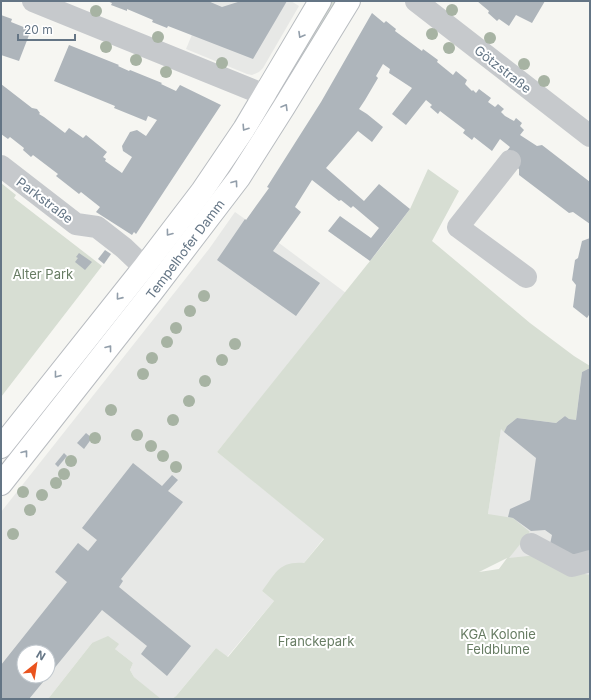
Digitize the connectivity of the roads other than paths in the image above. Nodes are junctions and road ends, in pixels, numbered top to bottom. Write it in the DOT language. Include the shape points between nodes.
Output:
graph roads {
  1 [pos="33,1"];
  2 [pos="320,1"];
  3 [pos="348,1"];
  4 [pos="416,1"];
  5 [pos="265,95"];
  6 [pos="590,136"];
  7 [pos="510,161"];
  8 [pos="1,166"];
  9 [pos="144,266"];
  10 [pos="526,276"];
  11 [pos="1,447"];
  12 [pos="1,484"];
  13 [pos="531,544"];
  14 [pos="590,561"];
  1 -- 5 [label="street"];
  2 -- 5 [label="main road, Tempelhofer Damm, one-way"];
  12 -- 3 [label="main road, Tempelhofer Damm, one-way" via="239,178"];
  4 -- 6 [label="street, Götzstraße"];
  5 -- 9 [label="main road, Tempelhofer Damm, one-way" via="222,162"];
  7 -- 10 [label="street" via="458,227"];
  8 -- 9 [label="street, Parkstraße" via="76,224 97,227"];
  9 -- 11 [label="main road, Tempelhofer Damm, one-way"];
  13 -- 14 [label="street" via="572,566"];
}
